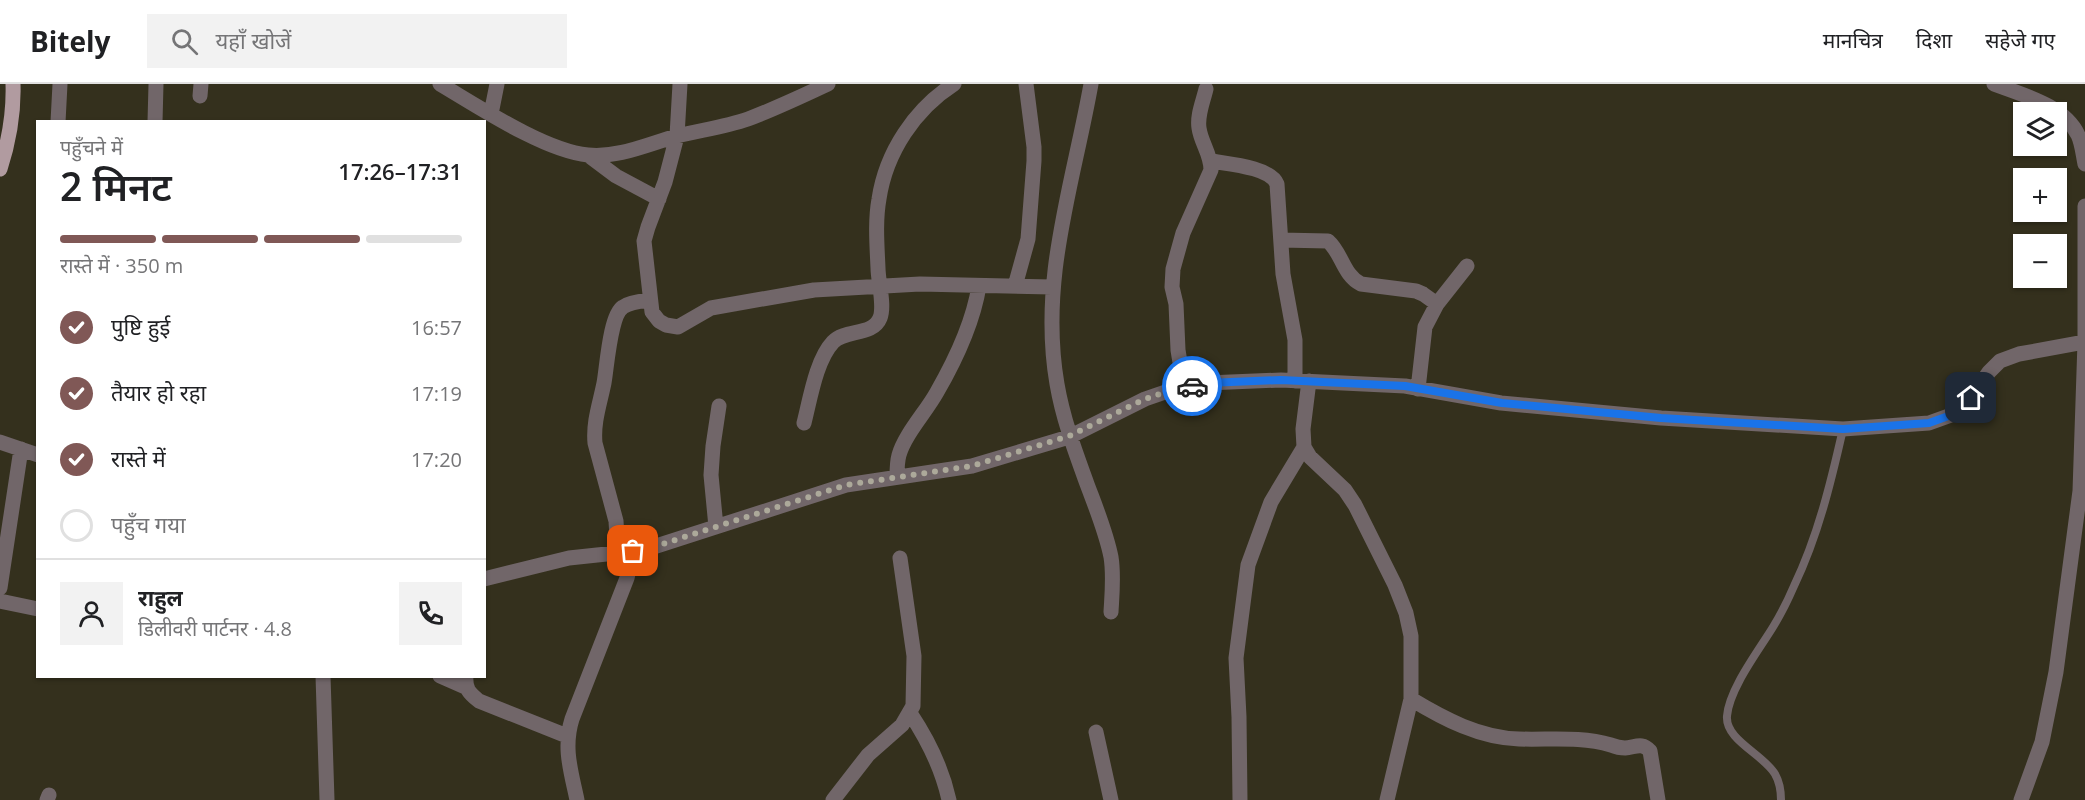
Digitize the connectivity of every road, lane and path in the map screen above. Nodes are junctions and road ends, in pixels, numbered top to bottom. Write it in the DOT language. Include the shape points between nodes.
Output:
graph roads {
  1 [pos="13,84"];
  2 [pos="60,84"];
  3 [pos="156,84"];
  4 [pos="440,84"];
  5 [pos="497,84"];
  6 [pos="680,84"];
  7 [pos="828,84"];
  8 [pos="954,84"];
  9 [pos="1026,84"];
  10 [pos="1091,84"];
  11 [pos="1994,84"];
  12 [pos="1206,89"];
  13 [pos="491,114"];
  14 [pos="58,120"];
  15 [pos="155,120"];
  16 [pos="677,136"];
  17 [pos="588,155"];
  18 [pos="1211,161"];
  19 [pos="2085,164"];
  20 [pos="0,169"];
  21 [pos="659,198"];
  22 [pos="2085,206"];
  23 [pos="1281,240"];
  24 [pos="1467,266"];
  25 [pos="879,285"];
  26 [pos="979,286"];
  27 [pos="1015,286"];
  28 [pos="1052,287"];
  29 [pos="650,300"];
  30 [pos="1437,304"];
  31 [pos="2085,342"];
  32 [pos="1302,381"];
  33 [pos="1184,387"];
  34 [pos="1418,389"];
  35 [pos="719,406"];
  36 [pos="804,423"];
  37 [pos="1843,429"];
  38 [pos="1069,436"];
  39 [pos="0,442"];
  40 [pos="1304,447"];
  41 [pos="21,449"];
  42 [pos="36,454"];
  43 [pos="897,477"];
  44 [pos="716,527"];
  45 [pos="626,552"];
  46 [pos="900,558"];
  47 [pos="486,579"];
  48 [pos="0,588"];
  49 [pos="0,601"];
  50 [pos="36,609"];
  51 [pos="1111,612"];
  52 [pos="323,678"];
  53 [pos="449,678"];
  54 [pos="466,682"];
  55 [pos="1411,699"];
  56 [pos="910,713"];
  57 [pos="1096,732"];
  58 [pos="567,736"];
  59 [pos="327,800"];
  60 [pos="577,800"];
  61 [pos="833,800"];
  62 [pos="949,800"];
  63 [pos="1111,800"];
  64 [pos="1240,800"];
  65 [pos="1387,800"];
  66 [pos="1658,800"];
  67 [pos="1781,800"];
  68 [pos="2021,800"];
  1 -- 20 [label="main road" via="9,142"];
  2 -- 14 [label="street"];
  3 -- 15 [label="street"];
  4 -- 13 [label="street"];
  5 -- 13 [label="street"];
  6 -- 16 [label="street"];
  7 -- 16 [label="street" via="749,119"];
  8 -- 25 [label="street" via="911,124 894,150 882,180 878,201"];
  9 -- 27 [label="street" via="1034,162 1028,239"];
  10 -- 28 [label="street" via="1058,237"];
  11 -- 19 [label="street" via="2061,114 2078,135"];
  12 -- 18 [label="street" via="1199,128"];
  13 -- 17 [label="street" via="554,146"];
  16 -- 17 [label="street" via="615,154"];
  16 -- 21 [label="street"];
  17 -- 21 [label="street" via="616,176"];
  18 -- 23 [label="street" via="1260,171 1275,179"];
  18 -- 33 [label="street" via="1173,269"];
  21 -- 29 [label="street" via="644,241"];
  22 -- 31 [label="street"];
  23 -- 30 [label="street" via="1328,242 1353,280 1416,291"];
  23 -- 32 [label="street" via="1283,274"];
  24 -- 30 [label="street"];
  25 -- 26 [label="street"];
  25 -- 29 [label="street" via="814,290 711,308 678,327 659,321"];
  25 -- 36 [label="street" via="880,319 873,326 843,334 833,342 817,376"];
  26 -- 27 [label="street"];
  26 -- 43 [label="street" via="971,320 944,380 898,456"];
  27 -- 28 [label="street"];
  28 -- 38 [label="street" via="1052,348"];
  29 -- 45 [label="street" via="622,307 618,313 594,431 594,443"];
  30 -- 34 [label="street" via="1425,327"];
  31 -- 37 [label="street" via="2000,361 1954,414 1929,423"];
  31 -- 68 [label="street" via="2080,491 2068,587 2042,742"];
  32 -- 33 [label="street"];
  32 -- 34 [label="street"];
  32 -- 40 [label="street"];
  33 -- 38 [label="street" via="1145,399"];
  34 -- 37 [label="street" via="1502,403 1661,418"];
  35 -- 44 [label="street" via="711,475"];
  37 -- 67 [label="lane" via="1828,493 1795,583 1743,676 1727,715 1727,725 1734,736 1776,775"];
  38 -- 43 [label="street" via="972,466"];
  38 -- 51 [label="street" via="1112,559"];
  39 -- 41 [label="street"];
  40 -- 55 [label="street" via="1350,498 1395,585 1411,636"];
  40 -- 64 [label="street" via="1271,502 1248,565 1236,658"];
  41 -- 42 [label="street"];
  41 -- 48 [label="street"];
  43 -- 44 [label="street" via="846,485"];
  44 -- 45 [label="street"];
  45 -- 47 [label="street" via="569,558"];
  45 -- 58 [label="street" via="627,578"];
  46 -- 56 [label="street" via="914,656"];
  49 -- 50 [label="street"];
  52 -- 59 [label="street"];
  53 -- 54 [label="street"];
  54 -- 58 [label="street" via="470,694 478,701"];
  55 -- 65 [label="street"];
  55 -- 66 [label="street" via="1443,718 1486,735 1517,740 1583,739 1623,748 1646,746"];
  56 -- 61 [label="street" via="868,755"];
  56 -- 62 [label="street" via="938,762"];
  57 -- 63 [label="street"];
  58 -- 60 [label="street"];
}
